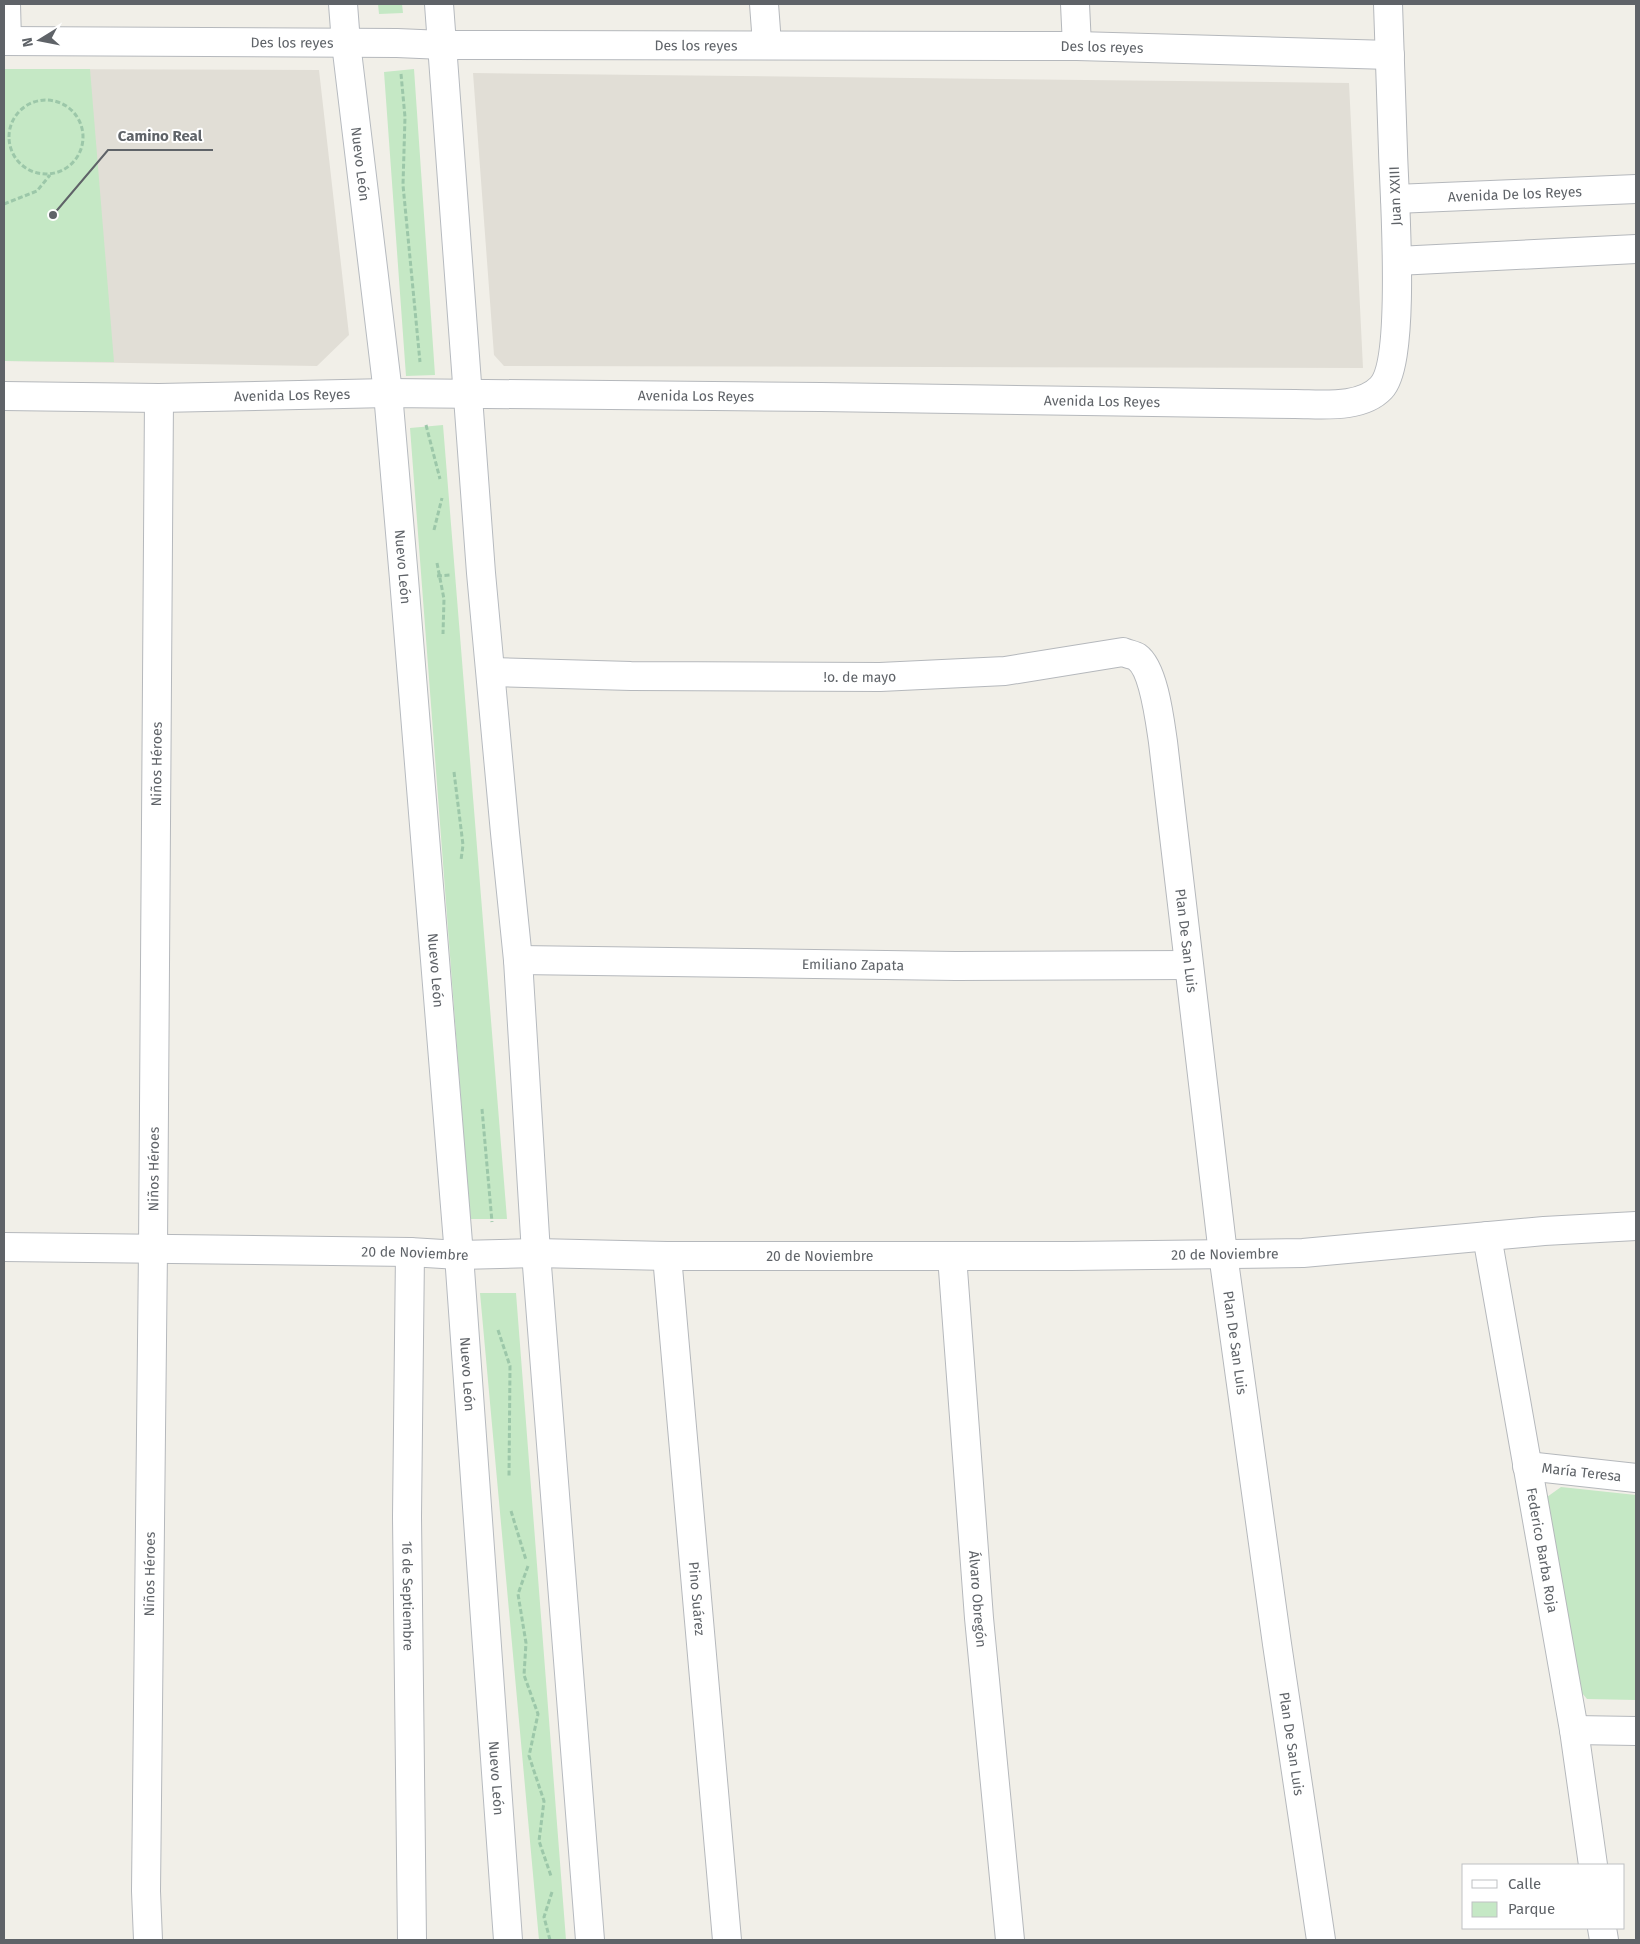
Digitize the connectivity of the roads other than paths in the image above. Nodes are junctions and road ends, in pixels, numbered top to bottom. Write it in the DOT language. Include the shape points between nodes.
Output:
graph roads {
  1 [pos="6,4"];
  2 [pos="343,4"];
  3 [pos="439,4"];
  4 [pos="764,4"];
  5 [pos="1075,4"];
  6 [pos="1388,4"];
  7 [pos="6,41"];
  8 [pos="346,43"];
  9 [pos="766,44"];
  10 [pos="443,45"];
  11 [pos="1077,46"];
  12 [pos="1390,54"];
  13 [pos="1636,189"];
  14 [pos="1395,199"];
  15 [pos="1636,248"];
  16 [pos="1397,261"];
  17 [pos="1383,386"];
  18 [pos="388,393"];
  19 [pos="467,394"];
  20 [pos="4,396"];
  21 [pos="159,398"];
  22 [pos="491,672"];
  23 [pos="1163,742"];
  24 [pos="518,960"];
  25 [pos="1188,965"];
  26 [pos="1636,1226"];
  27 [pos="1487,1236"];
  28 [pos="4,1247"];
  29 [pos="153,1249"];
  30 [pos="410,1252"];
  31 [pos="536,1253"];
  32 [pos="1223,1254"];
  33 [pos="459,1255"];
  34 [pos="667,1256"];
  35 [pos="952,1256"];
  36 [pos="1527,1466"];
  37 [pos="1636,1478"];
  38 [pos="1574,1730"];
  39 [pos="1636,1731"];
  40 [pos="1593,1864"];
  41 [pos="148,1940"];
  42 [pos="412,1940"];
  43 [pos="508,1940"];
  44 [pos="590,1940"];
  45 [pos="727,1940"];
  46 [pos="1010,1940"];
  47 [pos="1321,1940"];
  1 -- 7 [label="street"];
  2 -- 8 [label="street, Nuevo León"];
  3 -- 10 [label="street"];
  4 -- 9 [label="street"];
  5 -- 11 [label="street"];
  6 -- 12 [label="street, Juan XXIII"];
  7 -- 8 [label="street, Des los reyes"];
  8 -- 10 [label="street, Des los reyes"];
  8 -- 18 [label="street, Nuevo León"];
  9 -- 10 [label="street, Des los reyes"];
  9 -- 11 [label="street, Des los reyes"];
  10 -- 19 [label="street"];
  11 -- 12 [label="street, Des los reyes"];
  12 -- 14 [label="street, Juan XXIII"];
  13 -- 14 [label="street, Avenida De los Reyes"];
  14 -- 16 [label="street, Juan XXIII"];
  15 -- 16 [label="street"];
  16 -- 17 [label="street, Juan XXIII" via="1394,349"];
  17 -- 19 [label="street, Avenida Los Reyes" via="1371,397 1354,402 1295,404"];
  18 -- 19 [label="street, Avenida Los Reyes"];
  18 -- 21 [label="street, Avenida Los Reyes"];
  18 -- 33 [label="street, Nuevo León"];
  19 -- 22 [label="street"];
  20 -- 21 [label="street, Avenida Los Reyes"];
  21 -- 29 [label="street, Niños Héroes"];
  22 -- 23 [label="street, !o. de mayo" via="890,677 1005,671 1122,652 1137,657 1146,669 1155,696"];
  22 -- 24 [label="street"];
  23 -- 25 [label="street, Plan De San Luis"];
  24 -- 25 [label="street, Emiliano Zapata" via="956,966"];
  24 -- 31 [label="street"];
  25 -- 32 [label="street, Plan De San Luis"];
  26 -- 27 [label="street, 20 de Noviembre"];
  27 -- 32 [label="street, 20 de Noviembre" via="1303,1254"];
  27 -- 36 [label="street, Federico Barba Roja"];
  28 -- 29 [label="street, 20 de Noviembre"];
  29 -- 30 [label="street, 20 de Noviembre"];
  29 -- 41 [label="street, Niños Héroes"];
  30 -- 33 [label="street, 20 de Noviembre"];
  30 -- 42 [label="street, 16 de Septiembre" via="407,1517"];
  31 -- 33 [label="street, 20 de Noviembre"];
  31 -- 34 [label="street, 20 de Noviembre"];
  31 -- 44 [label="street"];
  32 -- 35 [label="street, 20 de Noviembre"];
  32 -- 47 [label="street, Plan De San Luis"];
  33 -- 43 [label="street, Nuevo León"];
  34 -- 35 [label="street, 20 de Noviembre"];
  34 -- 45 [label="street, Pino Suárez"];
  35 -- 46 [label="street, Álvaro Obregón" via="979,1618"];
  36 -- 37 [label="street, María Teresa"];
  36 -- 38 [label="street, Federico Barba Roja"];
  38 -- 39 [label="street"];
  38 -- 40 [label="street, Federico Barba Roja"];
}
